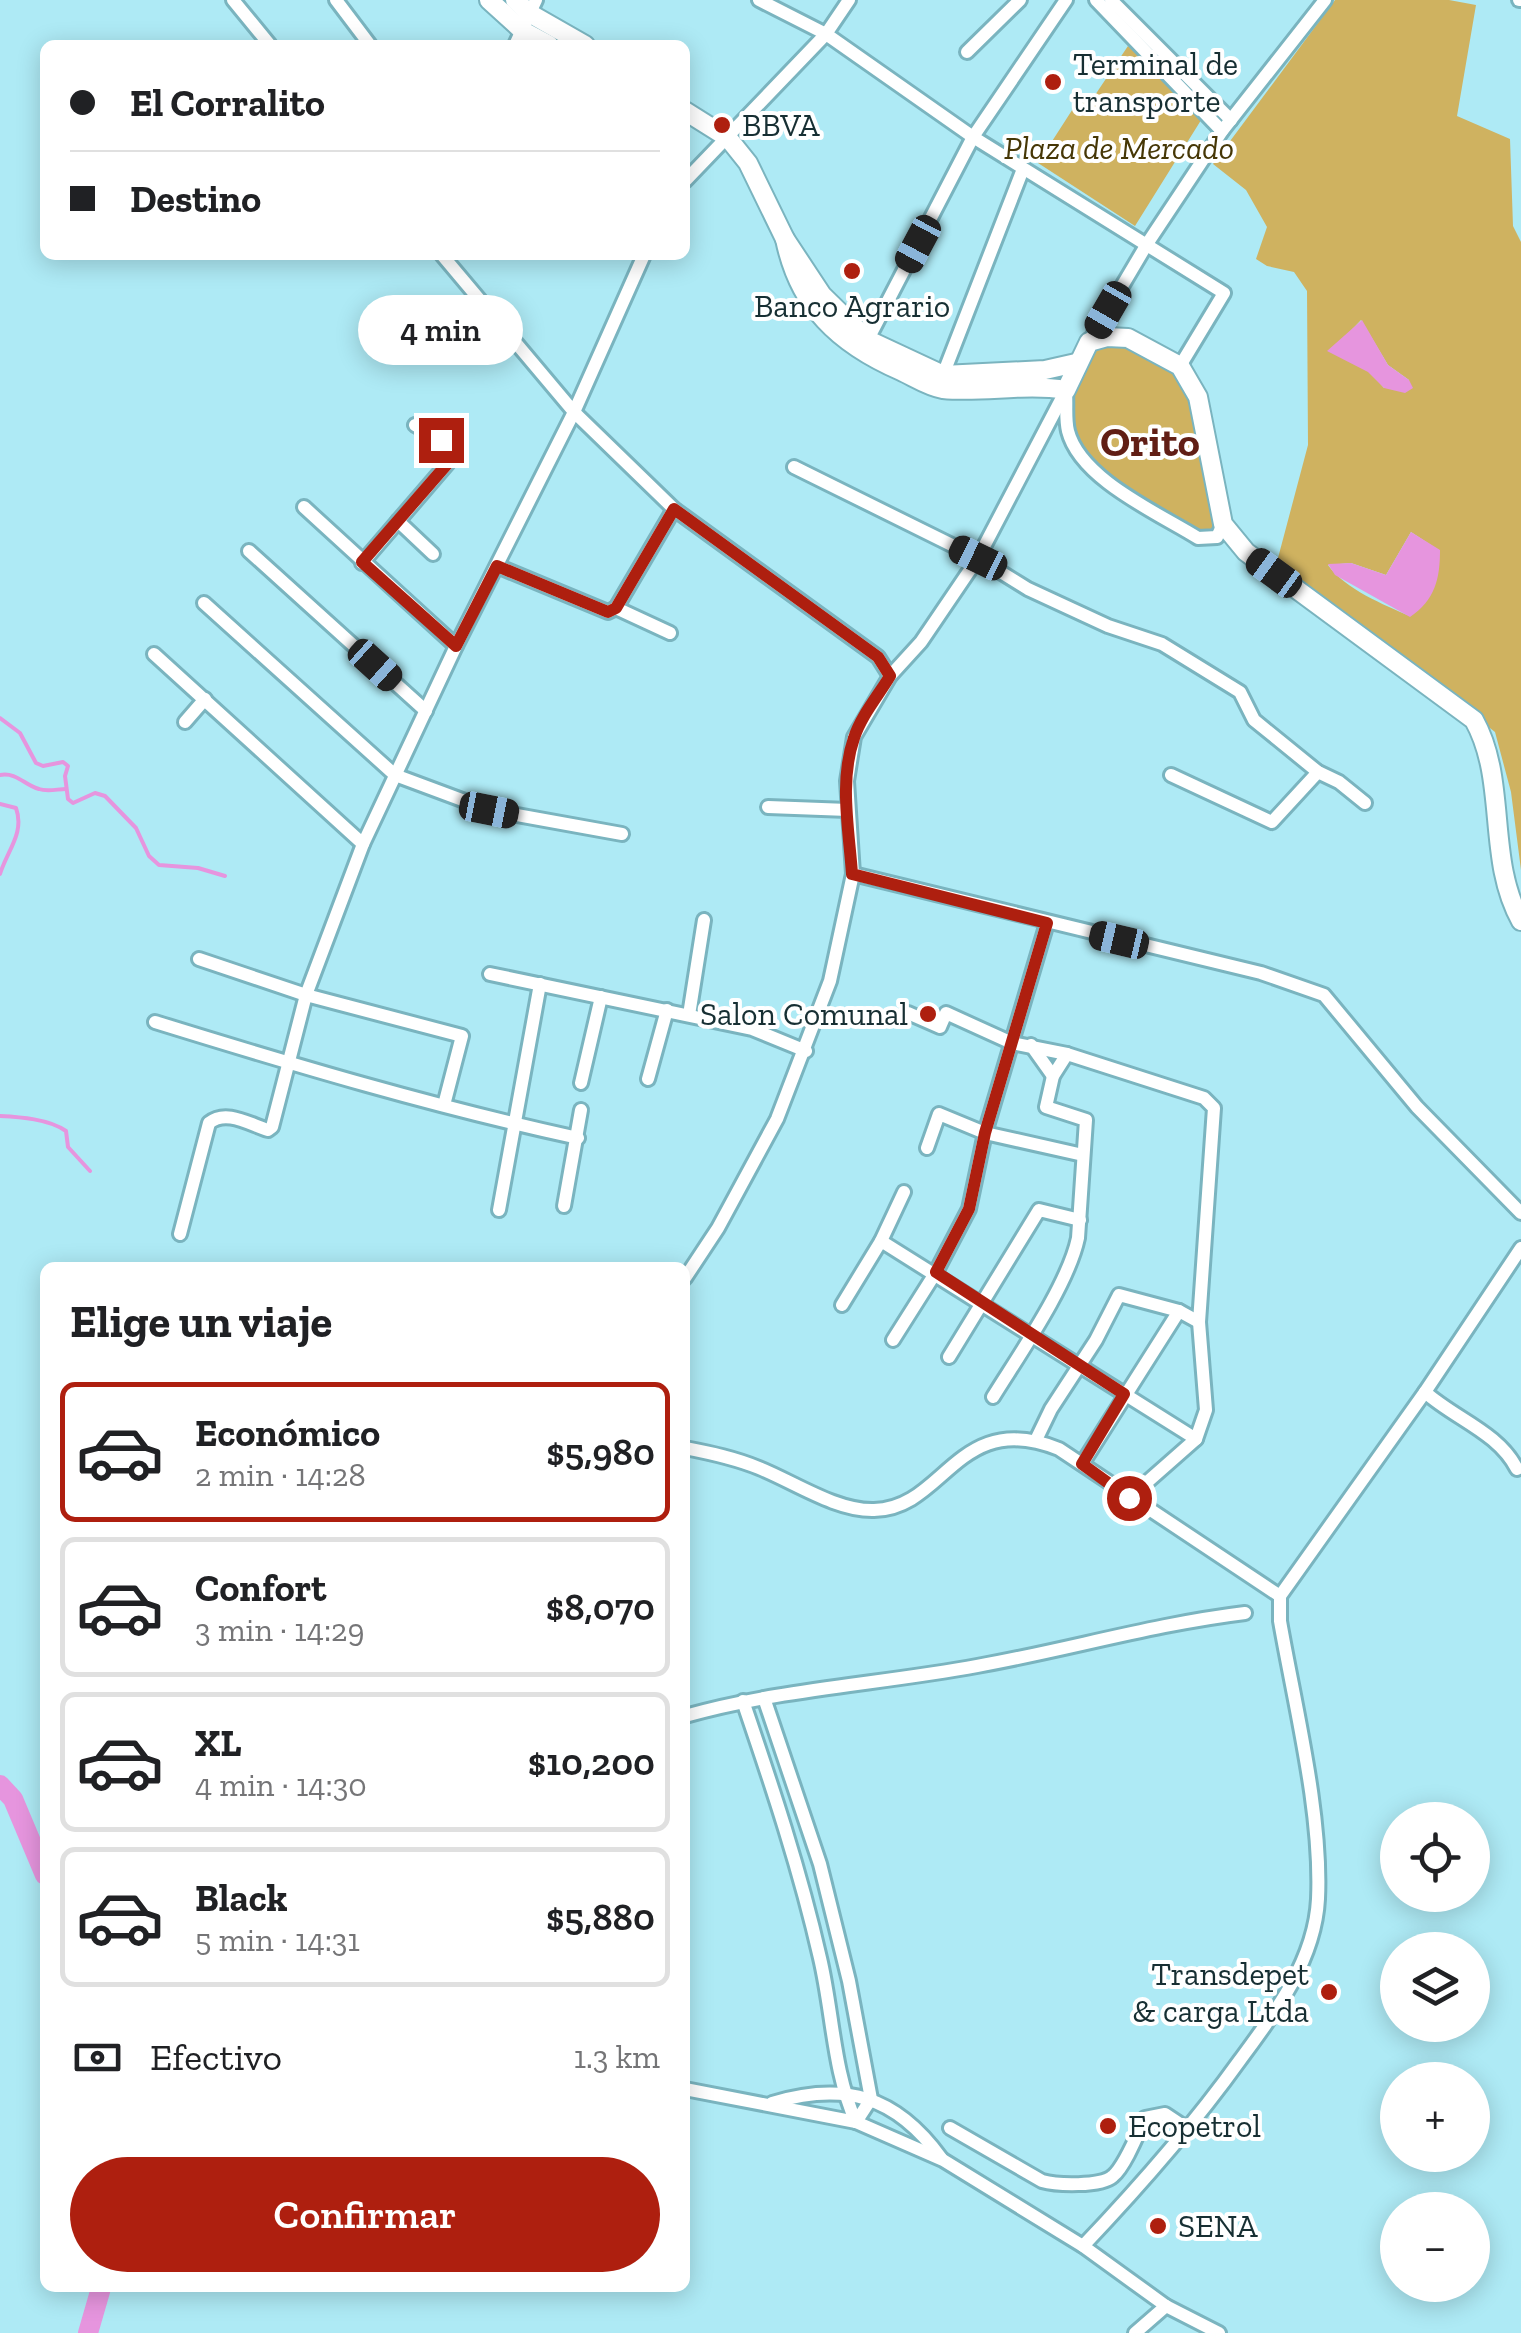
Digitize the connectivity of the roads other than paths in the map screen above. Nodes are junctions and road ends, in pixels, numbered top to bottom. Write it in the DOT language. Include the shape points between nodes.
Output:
graph roads {
  1 [pos="233,0"];
  2 [pos="336,0"];
  3 [pos="489,0"];
  4 [pos="759,0"];
  5 [pos="850,0"];
  6 [pos="1020,0"];
  7 [pos="1066,0"];
  8 [pos="1096,0"];
  9 [pos="1111,0"];
  10 [pos="1325,0"];
  11 [pos="526,4"];
  12 [pos="826,34"];
  13 [pos="519,38"];
  14 [pos="266,40"];
  15 [pos="366,40"];
  16 [pos="577,40"];
  17 [pos="967,52"];
  18 [pos="690,113"];
  19 [pos="1226,126"];
  20 [pos="974,137"];
  21 [pos="728,138"];
  22 [pos="1023,169"];
  23 [pos="690,177"];
  24 [pos="1147,244"];
  25 [pos="446,260"];
  26 [pos="642,260"];
  27 [pos="1089,342"];
  28 [pos="864,347"];
  29 [pos="1076,363"];
  30 [pos="1180,366"];
  31 [pos="942,374"];
  32 [pos="1066,390"];
  33 [pos="574,412"];
  34 [pos="415,425"];
  35 [pos="794,466"];
  36 [pos="304,507"];
  37 [pos="674,509"];
  38 [pos="398,521"];
  39 [pos="1223,524"];
  40 [pos="249,551"];
  41 [pos="433,554"];
  42 [pos="978,558"];
  43 [pos="362,562"];
  44 [pos="497,566"];
  45 [pos="204,604"];
  46 [pos="616,608"];
  47 [pos="670,633"];
  48 [pos="456,646"];
  49 [pos="154,654"];
  50 [pos="890,676"];
  51 [pos="206,699"];
  52 [pos="426,712"];
  53 [pos="186,722"];
  54 [pos="1318,772"];
  55 [pos="395,775"];
  56 [pos="1171,775"];
  57 [pos="1365,803"];
  58 [pos="768,807"];
  59 [pos="848,810"];
  60 [pos="622,834"];
  61 [pos="363,844"];
  62 [pos="852,874"];
  63 [pos="704,920"];
  64 [pos="1521,921"];
  65 [pos="1047,923"];
  66 [pos="200,958"];
  67 [pos="490,974"];
  68 [pos="540,984"];
  69 [pos="306,995"];
  70 [pos="601,997"];
  71 [pos="667,1010"];
  72 [pos="908,1013"];
  73 [pos="689,1015"];
  74 [pos="155,1022"];
  75 [pos="1012,1043"];
  76 [pos="1032,1044"];
  77 [pos="806,1051"];
  78 [pos="1067,1054"];
  79 [pos="289,1063"];
  80 [pos="1054,1076"];
  81 [pos="648,1079"];
  82 [pos="581,1082"];
  83 [pos="444,1105"];
  84 [pos="581,1110"];
  85 [pos="516,1124"];
  86 [pos="985,1133"];
  87 [pos="578,1138"];
  88 [pos="926,1148"];
  89 [pos="1083,1155"];
  90 [pos="904,1192"];
  91 [pos="564,1206"];
  92 [pos="499,1210"];
  93 [pos="1521,1214"];
  94 [pos="1080,1220"];
  95 [pos="180,1234"];
  96 [pos="881,1240"];
  97 [pos="1521,1248"];
  98 [pos="690,1270"];
  99 [pos="936,1272"];
  100 [pos="983,1304"];
  101 [pos="842,1306"];
  102 [pos="1179,1311"];
  103 [pos="1199,1322"];
  104 [pos="1031,1336"];
  105 [pos="893,1340"];
  106 [pos="949,1357"];
  107 [pos="1080,1364"];
  108 [pos="1425,1392"];
  109 [pos="1124,1394"];
  110 [pos="993,1397"];
  111 [pos="1196,1439"];
  112 [pos="1036,1440"];
  113 [pos="690,1449"];
  114 [pos="1082,1464"];
  115 [pos="1518,1469"];
  116 [pos="1129,1498"];
  117 [pos="1280,1596"];
  118 [pos="1245,1613"];
  119 [pos="764,1698"];
  120 [pos="743,1701"];
  121 [pos="690,1715"];
  122 [pos="820,1864"];
  123 [pos="801,1872"];
  124 [pos="690,2090"];
  125 [pos="843,2092"];
  126 [pos="871,2099"];
  127 [pos="770,2104"];
  128 [pos="856,2122"];
  129 [pos="950,2128"];
  130 [pos="1190,2130"];
  131 [pos="943,2160"];
  132 [pos="1083,2246"];
  133 [pos="1166,2306"];
  134 [pos="1136,2333"];
  135 [pos="1219,2333"];
  1 -- 14 [label="street"];
  2 -- 15 [label="street"];
  3 -- 13 [label="main road"];
  4 -- 12 [label="street"];
  5 -- 12 [label="street"];
  6 -- 17 [label="street"];
  7 -- 20 [label="street"];
  8 -- 19 [label="street"];
  9 -- 19 [label="street"];
  10 -- 19 [label="street"];
  11 -- 13 [label="street"];
  11 -- 16 [label="main road"];
  12 -- 20 [label="street"];
  12 -- 21 [label="street"];
  18 -- 21 [label="main road"];
  19 -- 24 [label="street"];
  20 -- 22 [label="street"];
  20 -- 28 [label="street"];
  21 -- 23 [label="street"];
  21 -- 28 [label="main road" via="748,163 809,302"];
  22 -- 24 [label="street"];
  22 -- 31 [label="street"];
  24 -- 27 [label="street"];
  24 -- 30 [label="street" via="1224,293"];
  25 -- 33 [label="street"];
  26 -- 33 [label="street"];
  27 -- 29 [label="main road"];
  27 -- 30 [label="main road" via="1128,338"];
  28 -- 31 [label="main road"];
  28 -- 32 [label="main road" via="940,388"];
  29 -- 31 [label="main road"];
  29 -- 32 [label="main road"];
  30 -- 39 [label="main road" via="1198,397"];
  32 -- 39 [label="street" via="1068,430 1090,470 1198,538 1217,537"];
  32 -- 42 [label="street"];
  33 -- 37 [label="street"];
  33 -- 44 [label="street"];
  34 -- 38 [label="street" via="441,440 448,463"];
  35 -- 42 [label="street"];
  36 -- 43 [label="street"];
  37 -- 46 [label="street"];
  37 -- 50 [label="street" via="878,657"];
  38 -- 41 [label="street"];
  38 -- 43 [label="street"];
  39 -- 64 [label="main road" via="1246,552 1474,720 1486,742 1500,864"];
  40 -- 52 [label="street"];
  42 -- 50 [label="street"];
  42 -- 54 [label="street" via="1108,626 1162,644 1240,692 1254,720"];
  43 -- 48 [label="street"];
  44 -- 46 [label="street" via="608,612"];
  44 -- 48 [label="street"];
  45 -- 55 [label="street"];
  46 -- 47 [label="street"];
  48 -- 52 [label="street"];
  49 -- 51 [label="street"];
  50 -- 59 [label="street" via="854,737"];
  51 -- 53 [label="street"];
  51 -- 61 [label="street"];
  52 -- 55 [label="street"];
  54 -- 56 [label="street" via="1272,822"];
  54 -- 57 [label="street"];
  55 -- 60 [label="street" via="489,810"];
  55 -- 61 [label="street"];
  58 -- 59 [label="street"];
  59 -- 62 [label="street"];
  61 -- 69 [label="street"];
  62 -- 65 [label="street"];
  62 -- 77 [label="street" via="830,982"];
  63 -- 73 [label="street"];
  65 -- 75 [label="street"];
  65 -- 93 [label="street" via="1261,973 1324,995 1417,1108"];
  66 -- 69 [label="street"];
  67 -- 68 [label="street"];
  68 -- 70 [label="street"];
  68 -- 85 [label="street"];
  69 -- 79 [label="street"];
  69 -- 83 [label="street" via="462,1036"];
  70 -- 71 [label="street"];
  70 -- 82 [label="street"];
  71 -- 73 [label="street"];
  71 -- 81 [label="street"];
  72 -- 75 [label="street" via="940,1027 946,1012"];
  73 -- 77 [label="street" via="752,1029"];
  74 -- 79 [label="street"];
  75 -- 76 [label="street"];
  75 -- 86 [label="street"];
  76 -- 78 [label="street"];
  76 -- 80 [label="street"];
  77 -- 98 [label="street" via="778,1119"];
  78 -- 80 [label="street"];
  78 -- 103 [label="street" via="1204,1098 1214,1108"];
  79 -- 83 [label="street"];
  79 -- 95 [label="street" via="272,1127 230,1117 209,1124"];
  80 -- 89 [label="street" via="1046,1107 1086,1120"];
  83 -- 85 [label="street"];
  84 -- 87 [label="street"];
  85 -- 87 [label="street"];
  85 -- 92 [label="street"];
  86 -- 88 [label="street" via="939,1114"];
  86 -- 89 [label="street"];
  86 -- 99 [label="street" via="969,1209"];
  87 -- 91 [label="street"];
  89 -- 94 [label="street"];
  90 -- 96 [label="street"];
  94 -- 100 [label="street" via="1039,1210"];
  94 -- 104 [label="street" via="1074,1255"];
  96 -- 99 [label="street"];
  96 -- 101 [label="street"];
  97 -- 108 [label="street"];
  99 -- 100 [label="street"];
  99 -- 105 [label="street"];
  100 -- 104 [label="street"];
  100 -- 106 [label="street"];
  102 -- 103 [label="street"];
  102 -- 107 [label="street" via="1119,1294"];
  102 -- 109 [label="street"];
  103 -- 111 [label="street" via="1206,1410"];
  104 -- 107 [label="street"];
  104 -- 110 [label="street"];
  107 -- 109 [label="street"];
  107 -- 112 [label="street"];
  108 -- 115 [label="street" via="1508,1452"];
  108 -- 117 [label="street"];
  109 -- 111 [label="street"];
  109 -- 114 [label="street"];
  111 -- 116 [label="street"];
  112 -- 113 [label="street" via="996,1441 970,1452 897,1506 874,1510"];
  112 -- 114 [label="street"];
  114 -- 116 [label="street"];
  116 -- 117 [label="street"];
  117 -- 130 [label="street" via="1317,1838 1318,1902 1308,1950 1278,2008"];
  118 -- 119 [label="street" via="1177,1621 978,1666"];
  119 -- 120 [label="street"];
  119 -- 122 [label="street"];
  120 -- 121 [label="street"];
  120 -- 123 [label="street"];
  122 -- 123 [label="street"];
  122 -- 126 [label="street"];
  123 -- 125 [label="street"];
  124 -- 127 [label="street"];
  125 -- 126 [label="street"];
  125 -- 127 [label="street" via="806,2093"];
  125 -- 128 [label="street"];
  126 -- 128 [label="street"];
  126 -- 131 [label="street" via="924,2134"];
  127 -- 128 [label="street"];
  128 -- 131 [label="street"];
  129 -- 130 [label="street" via="1055,2185 1114,2175 1146,2118 1165,2114"];
  130 -- 132 [label="street"];
  131 -- 132 [label="street"];
  132 -- 133 [label="street"];
  133 -- 134 [label="street"];
  133 -- 135 [label="street"];
}
